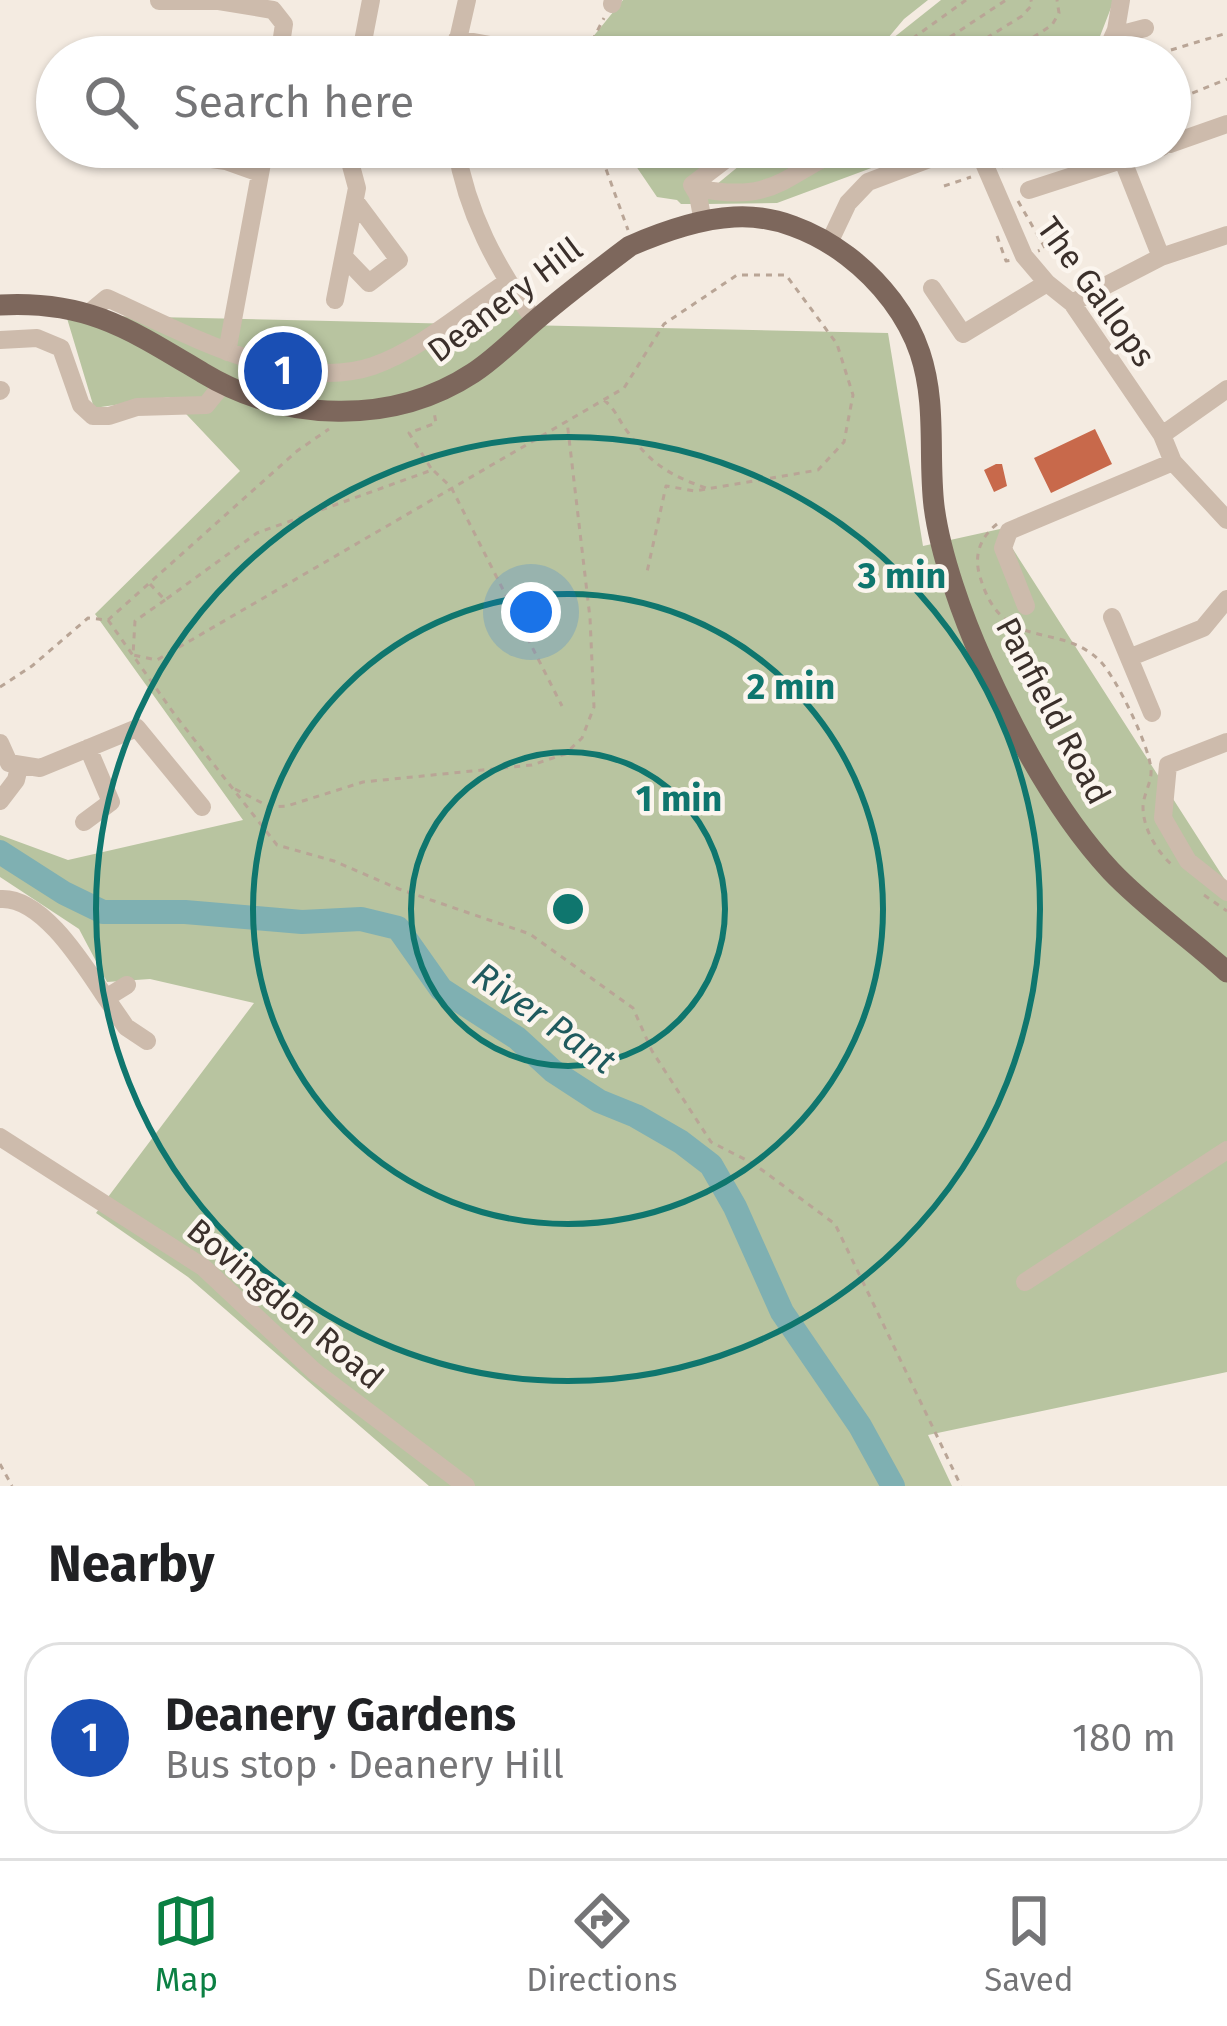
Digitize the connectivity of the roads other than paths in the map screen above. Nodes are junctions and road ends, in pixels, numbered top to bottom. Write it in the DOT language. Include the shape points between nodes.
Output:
graph roads {
  1 [pos="371,0"];
  2 [pos="466,0"];
  3 [pos="1121,0"];
  4 [pos="159,1"];
  5 [pos="1145,28"];
  6 [pos="1116,30"];
  7 [pos="282,36"];
  8 [pos="363,36"];
  9 [pos="458,36"];
  10 [pos="1113,36"];
  11 [pos="1227,124"];
  12 [pos="1191,137"];
  13 [pos="246,168"];
  14 [pos="261,168"];
  15 [pos="354,168"];
  16 [pos="460,168"];
  17 [pos="714,168"];
  18 [pos="728,168"];
  19 [pos="805,168"];
  20 [pos="905,168"];
  21 [pos="986,168"];
  22 [pos="1100,168"];
  23 [pos="1126,168"];
  24 [pos="260,173"];
  25 [pos="1029,190"];
  26 [pos="699,192"];
  27 [pos="355,201"];
  28 [pos="703,222"];
  29 [pos="1227,236"];
  30 [pos="829,243"];
  31 [pos="1161,256"];
  32 [pos="344,257"];
  33 [pos="507,282"];
  34 [pos="1047,283"];
  35 [pos="932,288"];
  36 [pos="335,300"];
  37 [pos="1072,302"];
  38 [pos="0,305"];
  39 [pos="89,313"];
  40 [pos="535,321"];
  41 [pos="0,340"];
  42 [pos="227,352"];
  43 [pos="223,384"];
  44 [pos="1227,389"];
  45 [pos="1162,435"];
  46 [pos="1173,462"];
  47 [pos="1227,520"];
  48 [pos="1227,599"];
  49 [pos="1025,606"];
  50 [pos="1112,617"];
  51 [pos="1131,658"];
  52 [pos="1152,713"];
  53 [pos="1227,742"];
  54 [pos="0,743"];
  55 [pos="88,748"];
  56 [pos="19,767"];
  57 [pos="0,801"];
  58 [pos="202,807"];
  59 [pos="84,822"];
  60 [pos="1227,892"];
  61 [pos="0,899"];
  62 [pos="1227,972"];
  63 [pos="127,985"];
  64 [pos="106,998"];
  65 [pos="147,1042"];
  66 [pos="0,1137"];
  67 [pos="1227,1150"];
  68 [pos="1025,1282"];
  69 [pos="466,1486"];
  1 -- 8 [label="street"];
  2 -- 9 [label="street"];
  3 -- 6 [label="street"];
  4 -- 7 [label="street" via="273,10"];
  5 -- 6 [label="street"];
  6 -- 10 [label="street"];
  11 -- 12 [label="street"];
  13 -- 24 [label="street"];
  14 -- 24 [label="street"];
  15 -- 27 [label="street"];
  16 -- 33 [label="street"];
  17 -- 26 [label="street" via="692,185"];
  18 -- 26 [label="street"];
  19 -- 26 [label="street" via="756,194"];
  20 -- 30 [label="street" via="868,182"];
  21 -- 34 [label="street, The Gallops" via="1024,256"];
  22 -- 25 [label="street"];
  23 -- 31 [label="street"];
  24 -- 42 [label="street"];
  26 -- 28 [label="street"];
  27 -- 32 [label="street"];
  27 -- 32 [label="street" via="399,260 369,283"];
  28 -- 30 [label="main road, Deanery Hill" via="777,221"];
  28 -- 40 [label="main road, Deanery Hill" via="634,244"];
  29 -- 31 [label="street"];
  30 -- 62 [label="main road, Panfield Road" via="890,300 919,350 944,550 982,661 1031,755 1111,872"];
  31 -- 37 [label="street"];
  32 -- 36 [label="street"];
  33 -- 40 [label="street"];
  33 -- 42 [label="street, Deanery Hill" via="371,366 313,372"];
  34 -- 35 [label="street" via="962,334"];
  34 -- 37 [label="street, The Gallops"];
  37 -- 45 [label="street, The Gallops"];
  38 -- 39 [label="main road, Deanery Hill" via="41,302"];
  39 -- 42 [label="street, Deanery Hill" via="107,298"];
  39 -- 43 [label="main road, Deanery Hill"];
  40 -- 43 [label="main road, Deanery Hill" via="474,373 388,407 295,409"];
  41 -- 43 [label="street" via="37,338 61,348 81,405 93,416 206,405"];
  44 -- 45 [label="street"];
  45 -- 46 [label="street, The Gallops"];
  46 -- 47 [label="street, The Gallops"];
  46 -- 49 [label="street" via="1010,531 1004,548"];
  48 -- 51 [label="street" via="1203,628"];
  50 -- 51 [label="street"];
  51 -- 52 [label="street"];
  53 -- 60 [label="street" via="1168,765 1163,818 1188,861"];
  54 -- 56 [label="street"];
  55 -- 56 [label="street" via="40,768"];
  55 -- 58 [label="street" via="137,728"];
  55 -- 59 [label="street" via="111,802"];
  56 -- 57 [label="street"];
  61 -- 64 [label="street" via="55,927"];
  63 -- 64 [label="street"];
  64 -- 65 [label="street"];
  66 -- 69 [label="street, Bovingdon Road" via="203,1267 314,1371"];
  67 -- 68 [label="street"];
}
